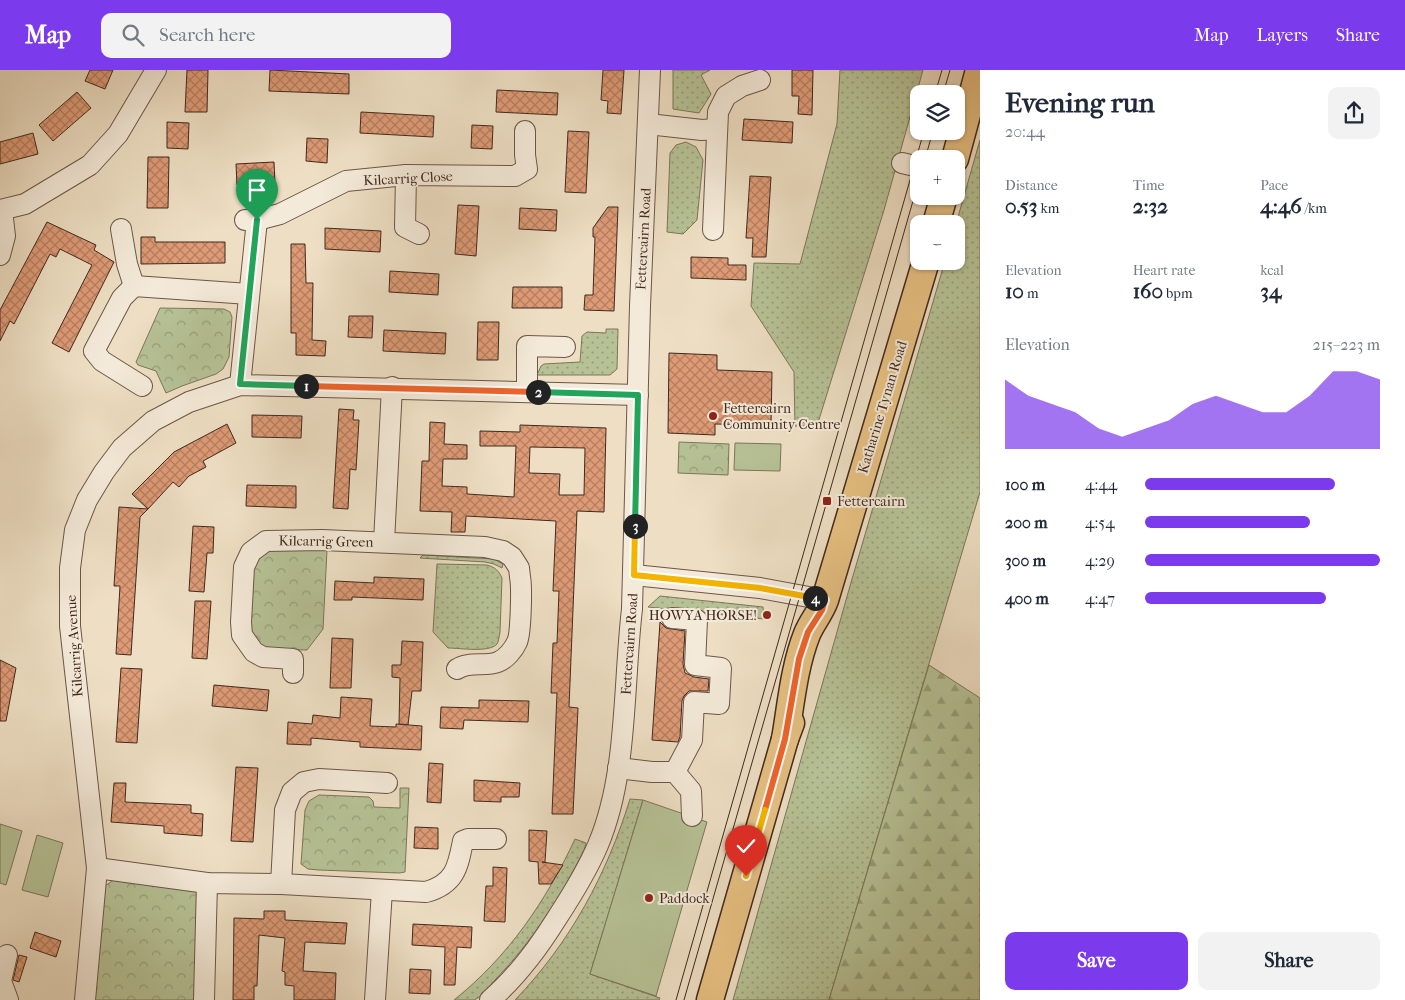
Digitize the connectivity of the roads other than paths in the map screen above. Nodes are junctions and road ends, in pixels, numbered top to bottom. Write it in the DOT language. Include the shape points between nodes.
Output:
graph roads {
  1 [pos="156,70"];
  2 [pos="650,70"];
  3 [pos="979,70"];
  4 [pos="760,80"];
  5 [pos="648,124"];
  6 [pos="717,129"];
  7 [pos="525,131"];
  8 [pos="957,150"];
  9 [pos="406,175"];
  10 [pos="1,210"];
  11 [pos="121,229"];
  12 [pos="712,230"];
  13 [pos="419,234"];
  14 [pos="0,255"];
  15 [pos="923,270"];
  16 [pos="134,286"];
  17 [pos="249,294"];
  18 [pos="565,347"];
  19 [pos="240,384"];
  20 [pos="142,386"];
  21 [pos="392,387"];
  22 [pos="526,392"];
  23 [pos="638,395"];
  24 [pos="384,542"];
  25 [pos="634,575"];
  26 [pos="823,605"];
  27 [pos="672,618"];
  28 [pos="457,669"];
  29 [pos="293,673"];
  30 [pos="618,768"];
  31 [pos="675,772"];
  32 [pos="387,783"];
  33 [pos="692,816"];
  34 [pos="496,839"];
  35 [pos="97,868"];
  36 [pos="207,883"];
  37 [pos="281,884"];
  38 [pos="382,890"];
  39 [pos="7,955"];
  40 [pos="8,1000"];
  41 [pos="85,1000"];
  42 [pos="204,1000"];
  43 [pos="376,1000"];
  44 [pos="490,1000"];
  45 [pos="710,1000"];
  1 -- 10 [label="street" via="118,134 90,165 25,204"];
  2 -- 5 [label="street, Fettercairn Road"];
  3 -- 8 [label="main road"];
  4 -- 6 [label="street" via="726,96 718,112"];
  5 -- 6 [label="street"];
  5 -- 23 [label="street, Fettercairn Road"];
  6 -- 12 [label="street"];
  7 -- 9 [label="street, Kilcarrig Close" via="527,169 515,176"];
  9 -- 13 [label="street" via="405,227"];
  9 -- 17 [label="street, Kilcarrig Close" via="346,181 280,214 251,220"];
  10 -- 14 [label="street" via="5,236"];
  11 -- 16 [label="street"];
  15 -- 26 [label="main road, Katharine Tynan Road"];
  16 -- 17 [label="street"];
  16 -- 20 [label="street" via="122,298 94,351 102,361"];
  17 -- 19 [label="street, Kilcarrig Close"];
  18 -- 22 [label="street" via="527,346"];
  19 -- 21 [label="street, Kilcarrig Avenue"];
  19 -- 35 [label="street, Kilcarrig Avenue" via="188,402 146,426 122,448 104,472 87,500 76,530 70,568 70,626"];
  21 -- 22 [label="street, Kilcarrig Avenue"];
  21 -- 24 [label="street, Kilcarrig Green"];
  22 -- 23 [label="street, Kilcarrig Avenue"];
  23 -- 25 [label="street, Fettercairn Road"];
  24 -- 28 [label="street, Kilcarrig Green" via="486,547 503,551 519,568 518,641 499,662 463,665"];
  24 -- 29 [label="street, Kilcarrig Green" via="272,540 251,552 244,567 242,635 254,652 263,657 293,660"];
  25 -- 26 [label="street" via="760,588"];
  25 -- 30 [label="street, Fettercairn Road"];
  26 -- 45 [label="main road, Katharine Tynan Road" via="808,632 799,659 785,739"];
  27 -- 31 [label="street" via="697,620 695,665 721,668 719,704 694,702 692,740"];
  30 -- 31 [label="street"];
  30 -- 44 [label="street, Fettercairn Road" via="614,794 598,845 575,890 523,967"];
  31 -- 33 [label="street" via="691,791"];
  32 -- 37 [label="street" via="318,779 304,782 292,792 285,810"];
  34 -- 38 [label="street" via="464,841 454,874 440,888 426,892"];
  35 -- 36 [label="street"];
  35 -- 41 [label="street, Kilcarrig Avenue"];
  36 -- 37 [label="street"];
  36 -- 42 [label="street"];
  37 -- 38 [label="street"];
  38 -- 43 [label="street"];
  39 -- 40 [label="street" via="1,981"];
}
